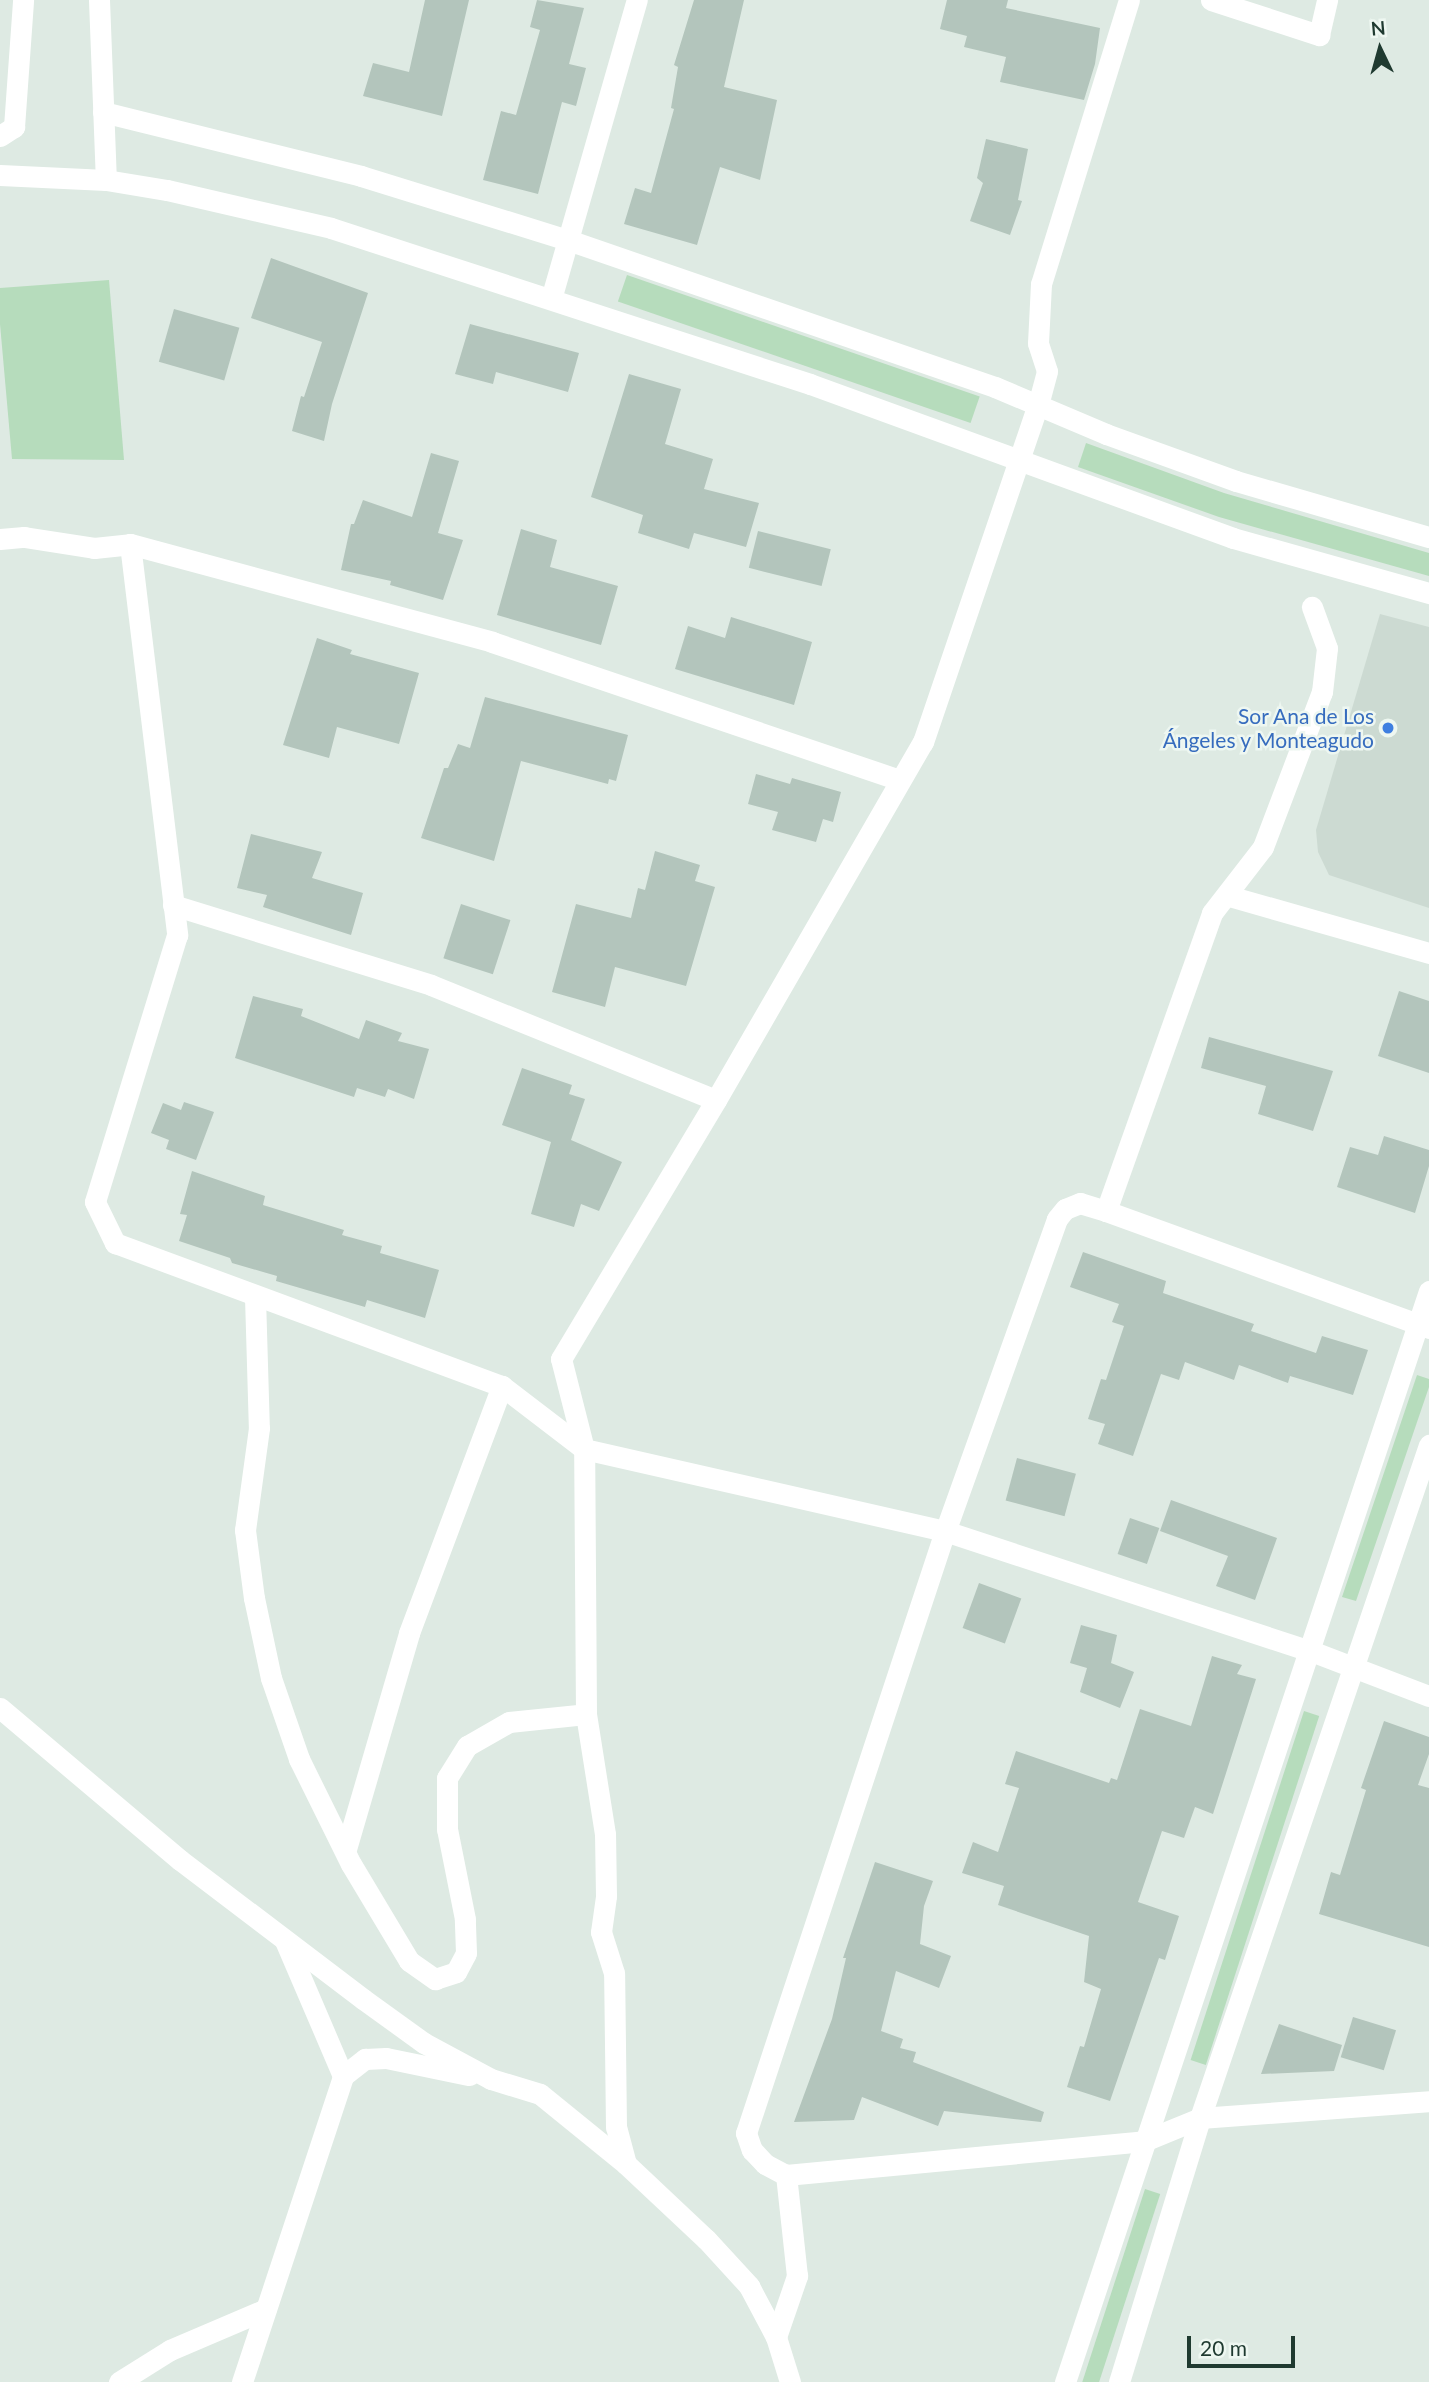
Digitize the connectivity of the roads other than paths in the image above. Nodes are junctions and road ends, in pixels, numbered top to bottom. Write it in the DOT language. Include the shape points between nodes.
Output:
graph roads {
  1 [pos="23,0"];
  2 [pos="99,0"];
  3 [pos="637,0"];
  4 [pos="1129,0"];
  5 [pos="1211,0"];
  6 [pos="1328,0"];
  7 [pos="103,112"];
  8 [pos="0,136"];
  9 [pos="0,175"];
  10 [pos="106,180"];
  11 [pos="568,240"];
  12 [pos="551,299"];
  13 [pos="1038,405"];
  14 [pos="1020,461"];
  15 [pos="1429,537"];
  16 [pos="0,539"];
  17 [pos="130,544"];
  18 [pos="1429,593"];
  19 [pos="1312,607"];
  20 [pos="899,780"];
  21 [pos="1229,896"];
  22 [pos="173,905"];
  23 [pos="1429,953"];
  24 [pos="716,1100"];
  25 [pos="1107,1211"];
  26 [pos="1429,1291"];
  27 [pos="255,1297"];
  28 [pos="1424,1326"];
  29 [pos="502,1386"];
  30 [pos="1429,1445"];
  31 [pos="584,1449"];
  32 [pos="945,1531"];
  33 [pos="1311,1651"];
  34 [pos="1353,1668"];
  35 [pos="1429,1696"];
  36 [pos="0,1708"];
  37 [pos="586,1714"];
  38 [pos="346,1849"];
  39 [pos="284,1940"];
  40 [pos="343,2076"];
  41 [pos="491,2079"];
  42 [pos="1429,2101"];
  43 [pos="1200,2118"];
  44 [pos="1144,2141"];
  45 [pos="626,2164"];
  46 [pos="786,2175"];
  47 [pos="266,2309"];
  48 [pos="776,2337"];
  49 [pos="119,2382"];
  50 [pos="242,2382"];
  51 [pos="790,2382"];
  52 [pos="1065,2382"];
  53 [pos="1119,2382"];
  1 -- 8 [label="street" via="14,127"];
  2 -- 7 [label="street"];
  3 -- 11 [label="street"];
  4 -- 13 [label="street" via="1041,284 1038,343 1047,371"];
  5 -- 6 [label="street" via="1319,35"];
  7 -- 10 [label="street"];
  7 -- 11 [label="street" via="361,176"];
  9 -- 10 [label="street"];
  10 -- 12 [label="street" via="331,228"];
  11 -- 12 [label="street"];
  11 -- 13 [label="street"];
  12 -- 14 [label="street" via="784,375"];
  13 -- 14 [label="street"];
  13 -- 15 [label="street" via="1236,481"];
  14 -- 18 [label="street" via="1233,538"];
  14 -- 20 [label="street" via="923,742"];
  16 -- 17 [label="street" via="24,537 94,548"];
  17 -- 20 [label="street" via="492,642"];
  17 -- 22 [label="street"];
  19 -- 21 [label="street" via="1327,648 1322,692 1263,846"];
  20 -- 24 [label="street"];
  21 -- 23 [label="street"];
  21 -- 25 [label="street" via="1212,914"];
  22 -- 24 [label="street" via="431,985"];
  22 -- 27 [label="street" via="177,935 95,1202 115,1243"];
  24 -- 31 [label="street" via="561,1359"];
  25 -- 28 [label="street"];
  25 -- 32 [label="street" via="1080,1203 1065,1209 1057,1219"];
  26 -- 28 [label="street"];
  27 -- 29 [label="street"];
  27 -- 38 [label="street" via="259,1428 245,1530 254,1598 271,1678 299,1759"];
  28 -- 33 [label="street"];
  29 -- 31 [label="street"];
  29 -- 38 [label="street" via="409,1633"];
  30 -- 34 [label="street"];
  31 -- 32 [label="street"];
  31 -- 37 [label="street"];
  32 -- 33 [label="street"];
  32 -- 46 [label="street" via="746,2133 752,2150 765,2164"];
  33 -- 34 [label="street"];
  33 -- 44 [label="street"];
  34 -- 35 [label="street"];
  34 -- 43 [label="street"];
  36 -- 39 [label="street" via="180,1860"];
  37 -- 38 [label="street" via="509,1722 467,1746 447,1778 447,1829 466,1930 466,1953 456,1972 435,1979 409,1961"];
  37 -- 45 [label="street" via="605,1834 606,1896 601,1932 614,1973 616,2127"];
  39 -- 40 [label="street"];
  39 -- 41 [label="street" via="424,2043"];
  40 -- 41 [label="street" via="365,2059 386,2058"];
  40 -- 47 [label="street"];
  41 -- 45 [label="street" via="540,2094"];
  42 -- 43 [label="street"];
  43 -- 44 [label="street"];
  43 -- 53 [label="street"];
  44 -- 46 [label="street"];
  44 -- 52 [label="street"];
  45 -- 48 [label="street" via="749,2286"];
  46 -- 48 [label="street" via="797,2276"];
  47 -- 49 [label="street" via="170,2350"];
  47 -- 50 [label="street"];
  48 -- 51 [label="street"];
}
